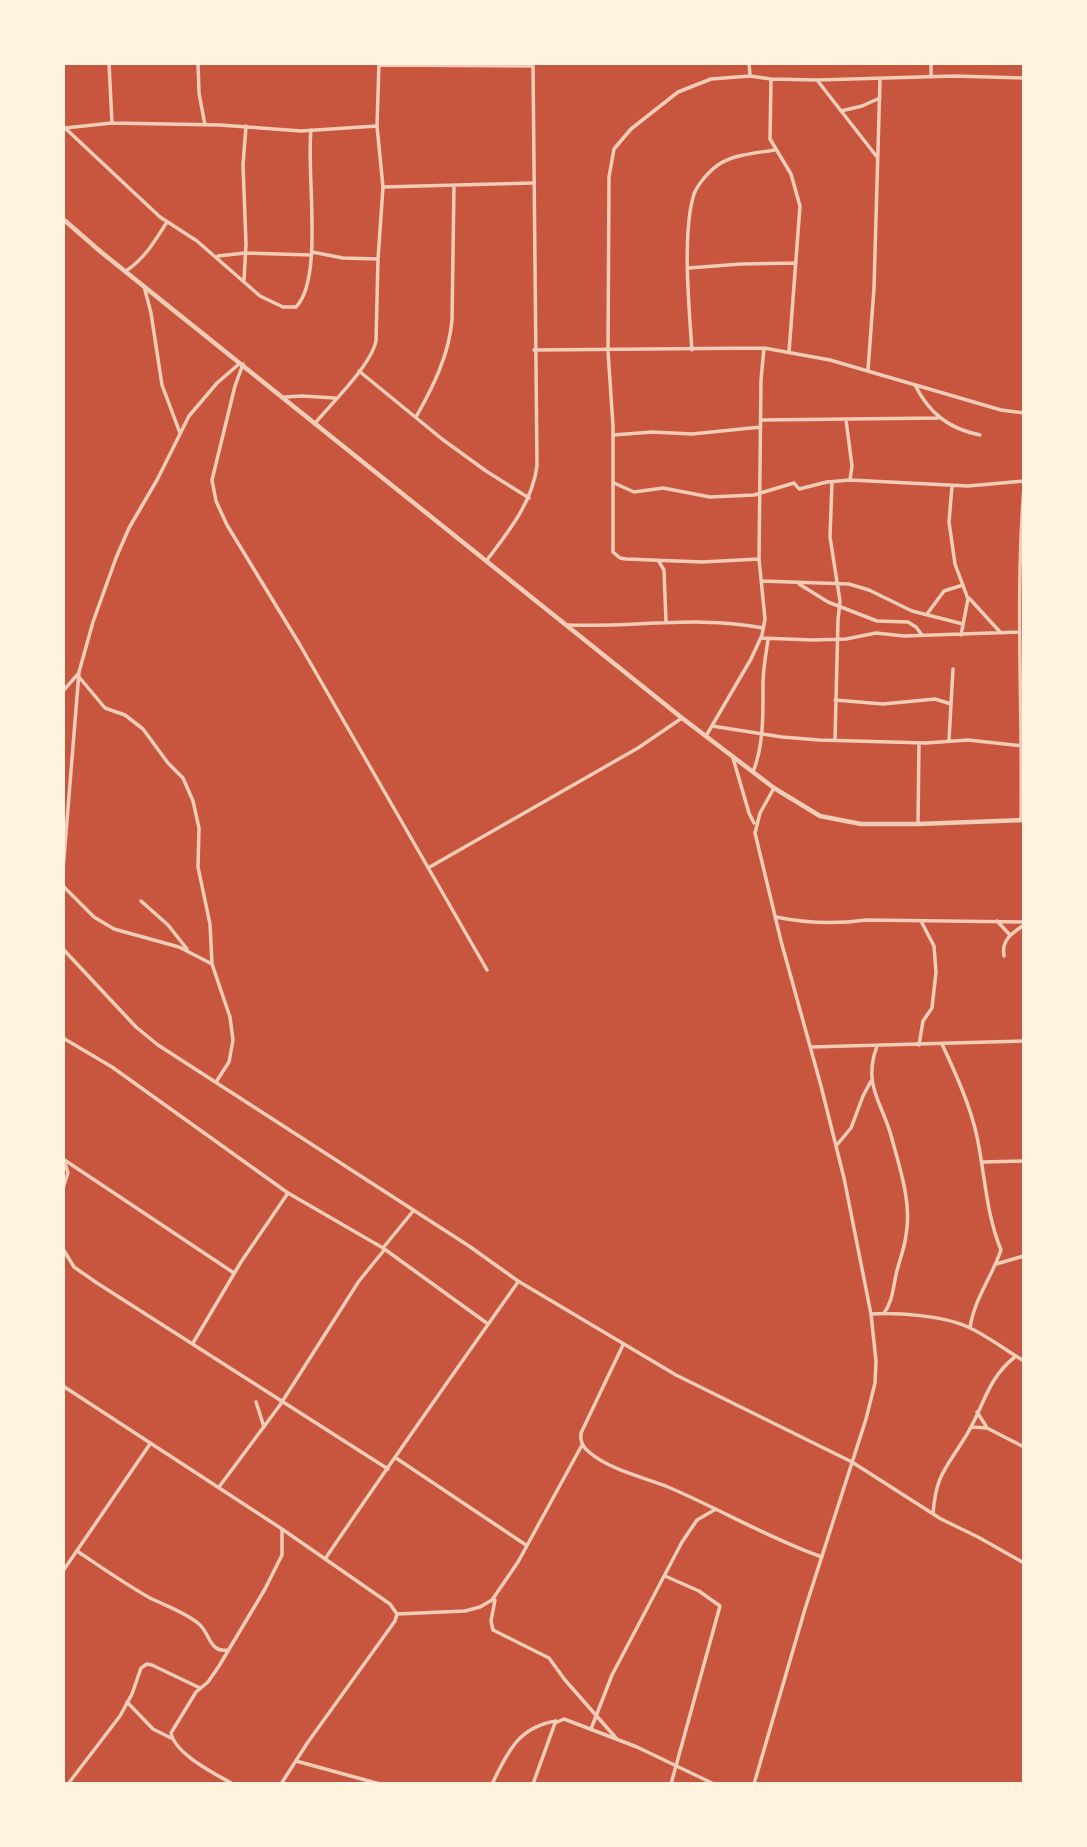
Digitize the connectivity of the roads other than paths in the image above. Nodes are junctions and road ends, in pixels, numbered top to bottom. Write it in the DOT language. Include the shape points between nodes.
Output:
graph roads {
  1 [pos="109,63"];
  2 [pos="198,63"];
  3 [pos="749,63"];
  4 [pos="931,63"];
  5 [pos="379,64"];
  6 [pos="533,65"];
  7 [pos="750,76"];
  8 [pos="931,77"];
  9 [pos="1024,78"];
  10 [pos="771,79"];
  11 [pos="817,80"];
  12 [pos="880,80"];
  13 [pos="880,98"];
  14 [pos="841,111"];
  15 [pos="112,123"];
  16 [pos="205,125"];
  17 [pos="377,125"];
  18 [pos="247,126"];
  19 [pos="64,128"];
  20 [pos="311,130"];
  21 [pos="776,150"];
  22 [pos="878,159"];
  23 [pos="532,183"];
  24 [pos="454,186"];
  25 [pos="383,187"];
  26 [pos="63,219"];
  27 [pos="167,222"];
  28 [pos="245,253"];
  29 [pos="311,254"];
  30 [pos="216,256"];
  31 [pos="378,259"];
  32 [pos="796,263"];
  33 [pos="689,269"];
  34 [pos="126,271"];
  35 [pos="244,280"];
  36 [pos="143,285"];
  37 [pos="764,348"];
  38 [pos="534,350"];
  39 [pos="692,350"];
  40 [pos="608,351"];
  41 [pos="789,352"];
  42 [pos="242,363"];
  43 [pos="868,370"];
  44 [pos="359,371"];
  45 [pos="915,385"];
  46 [pos="285,397"];
  47 [pos="336,398"];
  48 [pos="1024,413"];
  49 [pos="416,417"];
  50 [pos="937,418"];
  51 [pos="761,420"];
  52 [pos="846,420"];
  53 [pos="316,422"];
  54 [pos="761,427"];
  55 [pos="180,433"];
  56 [pos="612,435"];
  57 [pos="979,435"];
  58 [pos="850,480"];
  59 [pos="1024,481"];
  60 [pos="832,482"];
  61 [pos="614,483"];
  62 [pos="952,485"];
  63 [pos="1024,487"];
  64 [pos="761,492"];
  65 [pos="529,498"];
  66 [pos="487,559"];
  67 [pos="657,559"];
  68 [pos="760,559"];
  69 [pos="1023,571"];
  70 [pos="761,581"];
  71 [pos="836,583"];
  72 [pos="799,584"];
  73 [pos="963,585"];
  74 [pos="967,597"];
  75 [pos="840,607"];
  76 [pos="927,614"];
  77 [pos="666,622"];
  78 [pos="963,624"];
  79 [pos="567,625"];
  80 [pos="763,628"];
  81 [pos="1001,632"];
  82 [pos="1020,632"];
  83 [pos="922,635"];
  84 [pos="961,635"];
  85 [pos="761,638"];
  86 [pos="768,639"];
  87 [pos="837,639"];
  88 [pos="953,669"];
  89 [pos="79,674"];
  90 [pos="1022,676"];
  91 [pos="63,691"];
  92 [pos="835,700"];
  93 [pos="951,704"];
  94 [pos="682,718"];
  95 [pos="712,726"];
  96 [pos="761,734"];
  97 [pos="706,736"];
  98 [pos="835,740"];
  99 [pos="949,740"];
  100 [pos="919,743"];
  101 [pos="1023,746"];
  102 [pos="732,756"];
  103 [pos="753,772"];
  104 [pos="774,788"];
  105 [pos="1023,820"];
  106 [pos="918,824"];
  107 [pos="756,825"];
  108 [pos="64,850"];
  109 [pos="428,868"];
  110 [pos="63,870"];
  111 [pos="63,886"];
  112 [pos="141,901"];
  113 [pos="776,917"];
  114 [pos="921,921"];
  115 [pos="997,921"];
  116 [pos="1024,923"];
  117 [pos="1010,935"];
  118 [pos="63,949"];
  119 [pos="189,951"];
  120 [pos="1004,956"];
  121 [pos="212,964"];
  122 [pos="487,970"];
  123 [pos="63,1038"];
  124 [pos="1024,1041"];
  125 [pos="942,1044"];
  126 [pos="919,1045"];
  127 [pos="877,1046"];
  128 [pos="811,1047"];
  129 [pos="871,1081"];
  130 [pos="216,1082"];
  131 [pos="836,1146"];
  132 [pos="64,1159"];
  133 [pos="1024,1161"];
  134 [pos="982,1162"];
  135 [pos="63,1188"];
  136 [pos="288,1193"];
  137 [pos="414,1210"];
  138 [pos="384,1249"];
  139 [pos="64,1253"];
  140 [pos="1024,1256"];
  141 [pos="996,1264"];
  142 [pos="234,1273"];
  143 [pos="519,1281"];
  144 [pos="884,1313"];
  145 [pos="871,1314"];
  146 [pos="488,1324"];
  147 [pos="970,1328"];
  148 [pos="193,1343"];
  149 [pos="624,1344"];
  150 [pos="1016,1356"];
  151 [pos="1024,1361"];
  152 [pos="64,1387"];
  153 [pos="282,1401"];
  154 [pos="256,1402"];
  155 [pos="977,1412"];
  156 [pos="264,1427"];
  157 [pos="971,1427"];
  158 [pos="987,1428"];
  159 [pos="150,1444"];
  160 [pos="583,1445"];
  161 [pos="1024,1447"];
  162 [pos="396,1458"];
  163 [pos="852,1462"];
  164 [pos="388,1469"];
  165 [pos="219,1487"];
  166 [pos="716,1509"];
  167 [pos="933,1514"];
  168 [pos="282,1529"];
  169 [pos="526,1545"];
  170 [pos="76,1551"];
  171 [pos="822,1557"];
  172 [pos="325,1559"];
  173 [pos="1024,1563"];
  174 [pos="63,1572"];
  175 [pos="665,1576"];
  176 [pos="496,1597"];
  177 [pos="397,1614"];
  178 [pos="228,1650"];
  179 [pos="200,1688"];
  180 [pos="128,1702"];
  181 [pos="596,1714"];
  182 [pos="556,1721"];
  183 [pos="591,1729"];
  184 [pos="172,1739"];
  185 [pos="617,1739"];
  186 [pos="296,1762"];
  187 [pos="677,1766"];
  188 [pos="68,1784"];
  189 [pos="233,1784"];
  190 [pos="281,1784"];
  191 [pos="380,1784"];
  192 [pos="492,1784"];
  193 [pos="533,1784"];
  194 [pos="671,1784"];
  195 [pos="715,1784"];
  196 [pos="754,1784"];
  1 -- 15 [label="street"];
  2 -- 16 [label="street"];
  3 -- 7 [label="street"];
  4 -- 8 [label="street"];
  5 -- 6 [label="street"];
  5 -- 17 [label="street"];
  6 -- 23 [label="street"];
  7 -- 10 [label="street"];
  7 -- 40 [label="street" via="711,79 678,92 631,129 614,149 609,177"];
  8 -- 9 [label="street"];
  8 -- 12 [label="street"];
  10 -- 11 [label="street"];
  10 -- 21 [label="street" via="770,139"];
  11 -- 12 [label="street"];
  11 -- 14 [label="street"];
  12 -- 13 [label="street"];
  13 -- 14 [label="street"];
  13 -- 22 [label="street"];
  14 -- 22 [label="street"];
  15 -- 16 [label="street"];
  15 -- 19 [label="street"];
  16 -- 18 [label="street"];
  17 -- 20 [label="street"];
  17 -- 25 [label="street"];
  18 -- 20 [label="street"];
  18 -- 28 [label="street"];
  19 -- 27 [label="street"];
  20 -- 29 [label="street"];
  21 -- 32 [label="street" via="797,188"];
  21 -- 33 [label="street" via="732,158 700,184 690,220"];
  22 -- 43 [label="street"];
  23 -- 24 [label="street"];
  23 -- 38 [label="street"];
  24 -- 25 [label="street"];
  24 -- 49 [label="street" via="450,340"];
  25 -- 31 [label="street"];
  26 -- 34 [label="street"];
  27 -- 30 [label="street"];
  27 -- 34 [label="street" via="149,251"];
  28 -- 29 [label="street"];
  28 -- 30 [label="street"];
  28 -- 35 [label="street"];
  29 -- 31 [label="street"];
  29 -- 35 [label="street" via="305,293 296,307 265,299"];
  30 -- 35 [label="street"];
  31 -- 44 [label="street" via="376,341"];
  32 -- 33 [label="street"];
  32 -- 41 [label="street"];
  33 -- 39 [label="street"];
  34 -- 36 [label="street"];
  36 -- 42 [label="street"];
  36 -- 55 [label="street" via="162,385"];
  37 -- 39 [label="street"];
  37 -- 41 [label="street"];
  37 -- 51 [label="street"];
  38 -- 40 [label="street"];
  38 -- 65 [label="street" via="537,466"];
  39 -- 40 [label="street"];
  40 -- 56 [label="street"];
  41 -- 43 [label="street"];
  42 -- 46 [label="street"];
  42 -- 55 [label="street" via="200,401"];
  42 -- 109 [label="street" via="212,480 216,501"];
  43 -- 45 [label="street"];
  44 -- 47 [label="street"];
  44 -- 49 [label="street"];
  45 -- 48 [label="street"];
  45 -- 50 [label="street"];
  46 -- 47 [label="street"];
  46 -- 53 [label="street"];
  47 -- 53 [label="street"];
  49 -- 65 [label="street"];
  50 -- 52 [label="street"];
  50 -- 57 [label="street"];
  51 -- 52 [label="street"];
  51 -- 54 [label="street"];
  52 -- 58 [label="street"];
  53 -- 66 [label="street"];
  54 -- 56 [label="street"];
  54 -- 64 [label="street"];
  55 -- 89 [label="street" via="116,558"];
  56 -- 61 [label="street"];
  58 -- 60 [label="street"];
  58 -- 62 [label="street"];
  59 -- 62 [label="street"];
  60 -- 64 [label="street" via="799,489 794,483"];
  60 -- 71 [label="street" via="830,537"];
  61 -- 64 [label="street" via="634,492 659,488 710,497"];
  61 -- 67 [label="street" via="613,552 620,558"];
  62 -- 73 [label="street" via="949,522"];
  63 -- 69 [label="street"];
  64 -- 68 [label="street"];
  65 -- 66 [label="street"];
  66 -- 79 [label="street"];
  67 -- 68 [label="street"];
  67 -- 77 [label="street" via="664,570"];
  68 -- 70 [label="street"];
  69 -- 82 [label="street"];
  70 -- 72 [label="street"];
  70 -- 80 [label="street"];
  71 -- 72 [label="street"];
  71 -- 75 [label="street"];
  71 -- 76 [label="street" via="869,590"];
  72 -- 75 [label="street"];
  73 -- 74 [label="street"];
  73 -- 76 [label="street" via="944,591"];
  74 -- 78 [label="street"];
  74 -- 81 [label="street"];
  75 -- 83 [label="street" via="877,621 908,622"];
  75 -- 87 [label="street"];
  76 -- 78 [label="street"];
  77 -- 79 [label="street"];
  77 -- 80 [label="street" via="723,622"];
  78 -- 84 [label="street"];
  79 -- 94 [label="street"];
  80 -- 85 [label="street"];
  81 -- 82 [label="street"];
  81 -- 84 [label="street"];
  82 -- 90 [label="street"];
  83 -- 84 [label="street"];
  83 -- 87 [label="street" via="876,633"];
  85 -- 86 [label="street"];
  85 -- 95 [label="street"];
  86 -- 87 [label="street"];
  86 -- 96 [label="street"];
  87 -- 92 [label="street"];
  88 -- 93 [label="street"];
  89 -- 91 [label="street"];
  89 -- 108 [label="street"];
  89 -- 121 [label="street" via="105,708 125,715 143,729 183,778 198,820 198,867"];
  90 -- 101 [label="street"];
  92 -- 93 [label="street" via="883,704 931,698"];
  92 -- 98 [label="street"];
  93 -- 99 [label="street"];
  94 -- 97 [label="street"];
  94 -- 109 [label="street"];
  95 -- 96 [label="street"];
  95 -- 97 [label="street"];
  96 -- 98 [label="street"];
  96 -- 103 [label="street"];
  97 -- 102 [label="street"];
  98 -- 100 [label="street"];
  99 -- 100 [label="street"];
  99 -- 101 [label="street"];
  100 -- 106 [label="street"];
  101 -- 105 [label="street"];
  102 -- 103 [label="street"];
  102 -- 107 [label="street"];
  103 -- 104 [label="street"];
  104 -- 106 [label="street" via="820,816 838,821"];
  104 -- 107 [label="street"];
  105 -- 106 [label="street"];
  107 -- 113 [label="street"];
  108 -- 110 [label="street"];
  109 -- 122 [label="street"];
  111 -- 119 [label="street" via="94,917 114,929"];
  112 -- 119 [label="street"];
  113 -- 114 [label="street"];
  113 -- 128 [label="street"];
  114 -- 115 [label="street"];
  114 -- 126 [label="street" via="934,946 936,972 932,1007 923,1021"];
  115 -- 116 [label="street"];
  115 -- 117 [label="street"];
  116 -- 117 [label="street"];
  117 -- 120 [label="street"];
  118 -- 130 [label="street" via="136,1027"];
  119 -- 121 [label="street"];
  121 -- 130 [label="street" via="233,1040 229,1062"];
  123 -- 136 [label="street"];
  124 -- 125 [label="street"];
  125 -- 126 [label="street"];
  125 -- 134 [label="street" via="974,1123"];
  126 -- 127 [label="street"];
  127 -- 128 [label="street"];
  127 -- 129 [label="street"];
  128 -- 131 [label="street"];
  129 -- 131 [label="street" via="851,1128"];
  129 -- 144 [label="street" via="892,1137 907,1214 893,1292"];
  130 -- 137 [label="street"];
  131 -- 145 [label="street"];
  132 -- 135 [label="street" via="68,1173"];
  132 -- 142 [label="street"];
  133 -- 134 [label="street"];
  134 -- 141 [label="street" via="1001,1250"];
  136 -- 138 [label="street"];
  136 -- 142 [label="street"];
  137 -- 138 [label="street"];
  137 -- 143 [label="street"];
  138 -- 146 [label="street"];
  138 -- 153 [label="street"];
  139 -- 148 [label="street" via="97,1283"];
  140 -- 141 [label="street"];
  141 -- 147 [label="street" via="975,1305"];
  142 -- 148 [label="street"];
  143 -- 146 [label="street"];
  143 -- 149 [label="street"];
  144 -- 145 [label="street"];
  144 -- 147 [label="street"];
  145 -- 163 [label="street" via="875,1383"];
  146 -- 162 [label="street"];
  147 -- 150 [label="street"];
  148 -- 153 [label="street"];
  149 -- 160 [label="street" via="582,1429"];
  149 -- 163 [label="street" via="714,1395"];
  150 -- 151 [label="street"];
  150 -- 155 [label="street" via="992,1380"];
  152 -- 159 [label="street"];
  153 -- 156 [label="street"];
  153 -- 164 [label="street"];
  154 -- 156 [label="street"];
  155 -- 157 [label="street"];
  155 -- 158 [label="street"];
  156 -- 165 [label="street"];
  157 -- 158 [label="street"];
  157 -- 167 [label="street" via="939,1478"];
  158 -- 161 [label="street"];
  159 -- 165 [label="street"];
  159 -- 170 [label="street"];
  160 -- 166 [label="street" via="603,1461"];
  160 -- 169 [label="street"];
  162 -- 164 [label="street"];
  162 -- 169 [label="street"];
  163 -- 167 [label="street"];
  163 -- 171 [label="street"];
  164 -- 172 [label="street"];
  165 -- 168 [label="street"];
  166 -- 171 [label="street"];
  166 -- 175 [label="street" via="696,1520"];
  167 -- 173 [label="street"];
  168 -- 172 [label="street"];
  168 -- 178 [label="street" via="282,1555"];
  169 -- 176 [label="street"];
  170 -- 174 [label="street"];
  170 -- 178 [label="street" via="191,1618 215,1647"];
  171 -- 196 [label="street"];
  172 -- 177 [label="street" via="390,1604"];
  175 -- 181 [label="street" via="615,1668"];
  175 -- 187 [label="street" via="720,1606"];
  176 -- 177 [label="street" via="469,1610"];
  176 -- 181 [label="street" via="493,1630 549,1658"];
  177 -- 186 [label="street"];
  178 -- 179 [label="street"];
  179 -- 180 [label="street" via="147,1664 138,1670"];
  179 -- 184 [label="street" via="176,1723"];
  180 -- 184 [label="street" via="153,1729"];
  180 -- 188 [label="street"];
  181 -- 183 [label="street"];
  181 -- 185 [label="street"];
  182 -- 183 [label="street" via="564,1719"];
  182 -- 192 [label="street" via="523,1733"];
  182 -- 193 [label="street"];
  183 -- 185 [label="street"];
  184 -- 189 [label="street" via="201,1765"];
  185 -- 187 [label="street"];
  186 -- 190 [label="street"];
  186 -- 191 [label="street"];
  187 -- 194 [label="street"];
  187 -- 195 [label="street"];
}
